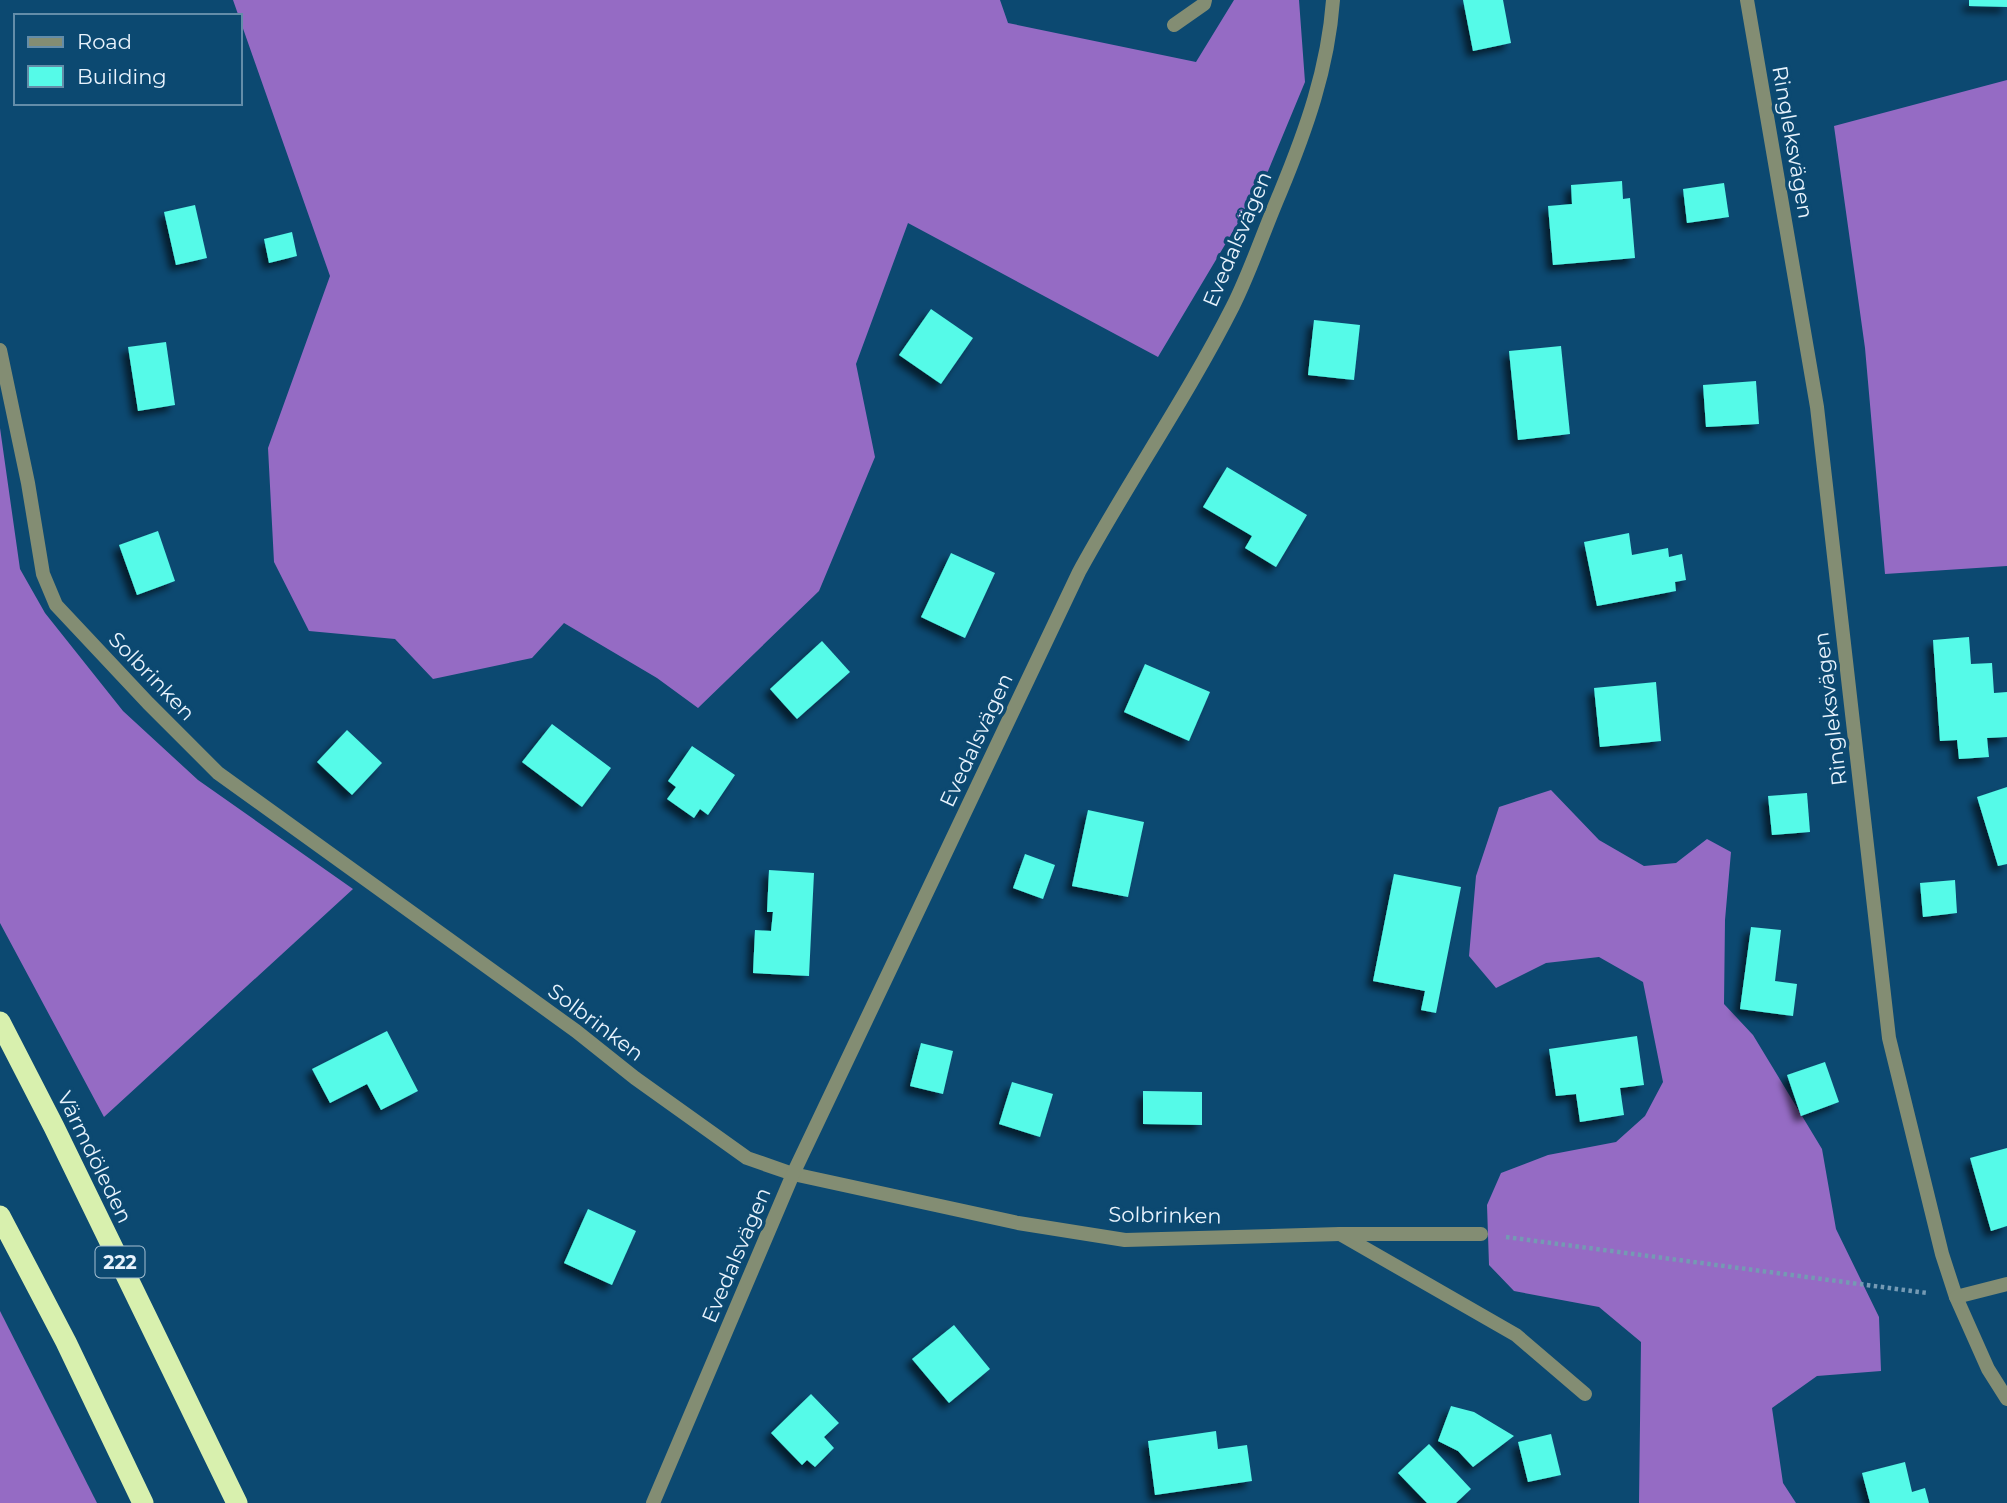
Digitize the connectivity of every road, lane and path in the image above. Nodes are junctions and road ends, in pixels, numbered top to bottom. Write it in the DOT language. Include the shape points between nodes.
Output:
graph roads {
  1 [pos="1205,0"];
  2 [pos="1333,0"];
  3 [pos="1747,0"];
  4 [pos="1174,25"];
  5 [pos="0,350"];
  6 [pos="0,1022"];
  7 [pos="793,1174"];
  8 [pos="0,1216"];
  9 [pos="1340,1234"];
  10 [pos="1481,1234"];
  11 [pos="2007,1284"];
  12 [pos="1956,1297"];
  13 [pos="1585,1394"];
  14 [pos="2007,1399"];
  15 [pos="143,1503"];
  16 [pos="237,1503"];
  17 [pos="653,1503"];
  1 -- 4 [label="street"];
  2 -- 7 [label="street, Evedalsvägen" via="1330,38 1308,125 1234,304 1079,572"];
  3 -- 12 [label="street, Ringleksvägen" via="1817,407 1889,1038"];
  5 -- 7 [label="street, Solbrinken" via="43,573 55,605 148,704 218,773 635,1078 747,1158"];
  6 -- 16 [label="highway, Värmdöleden / 222"];
  7 -- 9 [label="street, Solbrinken" via="1018,1223 1125,1240"];
  7 -- 17 [label="street, Evedalsvägen"];
  8 -- 15 [label="highway"];
  9 -- 10 [label="street, Solbrinken"];
  9 -- 13 [label="street" via="1516,1335"];
  10 -- 12 [label="path"];
  11 -- 12 [label="street"];
  12 -- 14 [label="street, Ringleksvägen" via="1988,1369"];
}
